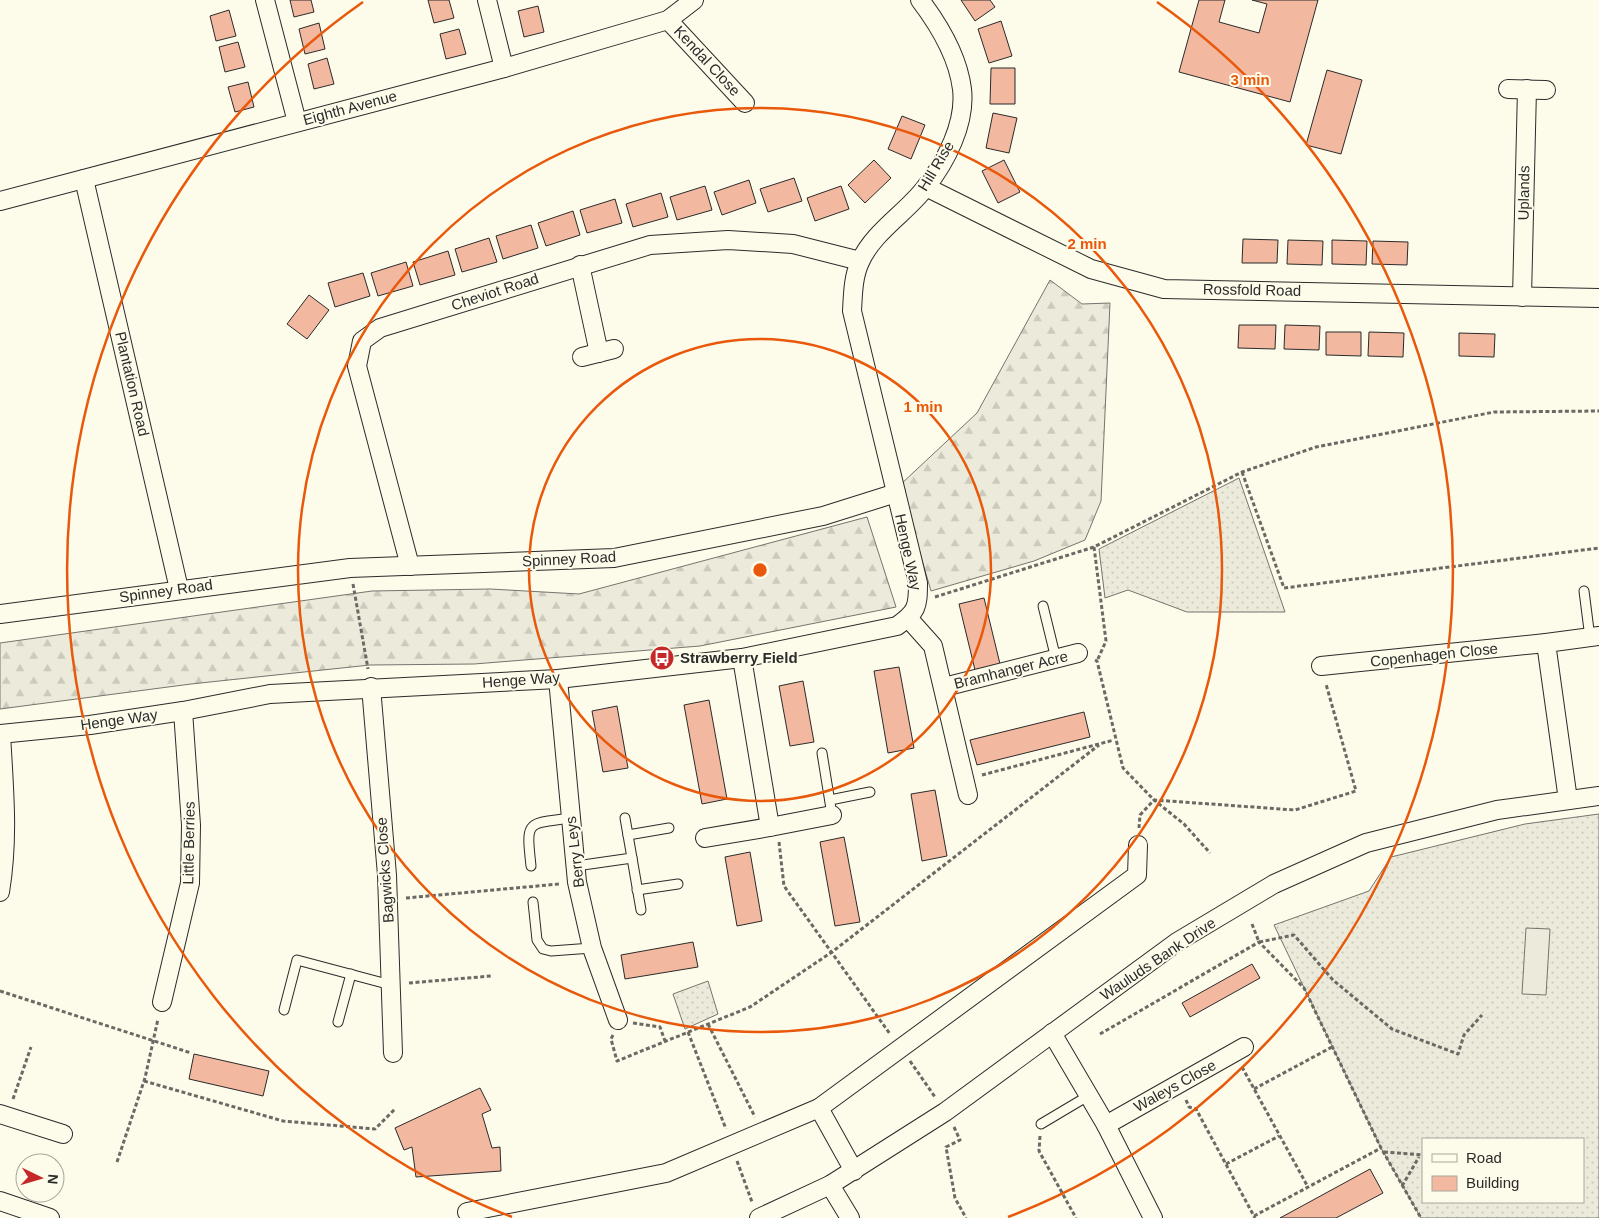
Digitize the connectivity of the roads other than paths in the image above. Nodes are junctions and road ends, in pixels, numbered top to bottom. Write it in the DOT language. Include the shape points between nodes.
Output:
graph roads {
  1 [pos="265,0"];
  2 [pos="487,0"];
  3 [pos="694,0"];
  4 [pos="920,0"];
  5 [pos="668,20"];
  6 [pos="504,68"];
  7 [pos="1508,89"];
  8 [pos="1527,89"];
  9 [pos="1546,90"];
  10 [pos="745,103"];
  11 [pos="297,122"];
  12 [pos="84,179"];
  13 [pos="926,187"];
  14 [pos="0,201"];
  15 [pos="860,261"];
  16 [pos="580,265"];
  17 [pos="1522,297"];
  18 [pos="1599,298"];
  19 [pos="598,353"];
  20 [pos="896,493"];
  21 [pos="410,566"];
  22 [pos="180,589"];
  23 [pos="1584,591"];
  24 [pos="1043,606"];
  25 [pos="0,614"];
  26 [pos="908,618"];
  27 [pos="1594,637"];
  28 [pos="1546,643"];
  29 [pos="1078,653"];
  30 [pos="742,658"];
  31 [pos="1056,659"];
  32 [pos="1321,666"];
  33 [pos="558,679"];
  34 [pos="371,687"];
  35 [pos="944,687"];
  36 [pos="183,711"];
  37 [pos="1,734"];
  38 [pos="822,753"];
  39 [pos="870,792"];
  40 [pos="968,796"];
  41 [pos="1599,796"];
  42 [pos="1568,800"];
  43 [pos="831,808"];
  44 [pos="571,818"];
  45 [pos="625,818"];
  46 [pos="770,827"];
  47 [pos="669,828"];
  48 [pos="628,836"];
  49 [pos="705,838"];
  50 [pos="1138,845"];
  51 [pos="632,858"];
  52 [pos="531,866"];
  53 [pos="576,874"];
  54 [pos="678,884"];
  55 [pos="637,890"];
  56 [pos="0,892"];
  57 [pos="533,902"];
  58 [pos="641,910"];
  59 [pos="592,948"];
  60 [pos="351,974"];
  61 [pos="391,985"];
  62 [pos="162,1002"];
  63 [pos="284,1010"];
  64 [pos="618,1020"];
  65 [pos="338,1022"];
  66 [pos="1052,1033"];
  67 [pos="1239,1050"];
  68 [pos="393,1053"];
  69 [pos="1088,1096"];
  70 [pos="819,1108"];
  71 [pos="4,1115"];
  72 [pos="1041,1124"];
  73 [pos="1106,1124"];
  74 [pos="63,1134"];
  75 [pos="854,1171"];
  76 [pos="830,1185"];
  77 [pos="0,1201"];
  78 [pos="467,1212"];
  79 [pos="756,1212"];
  80 [pos="50,1218"];
  81 [pos="850,1218"];
  82 [pos="1152,1218"];
  1 -- 11 [label="street"];
  2 -- 6 [label="street"];
  3 -- 5 [label="street, Eighth Avenue"];
  4 -- 13 [label="street, Hill Rise" via="954,57 962,90 960,116 950,148"];
  5 -- 6 [label="street, Eighth Avenue"];
  5 -- 10 [label="street, Kendal Close"];
  6 -- 11 [label="street, Eighth Avenue"];
  7 -- 8 [label="street"];
  8 -- 9 [label="street"];
  8 -- 17 [label="street, Uplands"];
  11 -- 12 [label="street, Eighth Avenue"];
  12 -- 14 [label="street, Eighth Avenue"];
  12 -- 22 [label="street, Plantation Road"];
  13 -- 15 [label="street, Hill Rise" via="872,243"];
  13 -- 17 [label="street, Rossfold Road" via="1091,269 1164,289"];
  15 -- 16 [label="street, Cheviot Road" via="793,244 728,240 650,245"];
  15 -- 20 [label="street" via="854,279 852,310"];
  16 -- 19 [label="street"];
  16 -- 21 [label="street, Cheviot Road" via="380,328 362,341 357,366"];
  17 -- 18 [label="street, Rossfold Road"];
  20 -- 21 [label="street, Spinney Road" via="823,516 614,558"];
  20 -- 26 [label="street, Henge Way" via="918,584 918,605"];
  21 -- 22 [label="street, Spinney Road" via="350,568"];
  22 -- 25 [label="street, Spinney Road"];
  23 -- 27 [label="lane"];
  24 -- 31 [label="lane"];
  26 -- 30 [label="street, Henge Way" via="898,626"];
  26 -- 35 [label="street, Bramhanger Acre" via="933,646"];
  27 -- 28 [label="street, Copenhagen Close"];
  28 -- 32 [label="street, Copenhagen Close"];
  28 -- 42 [label="street"];
  29 -- 31 [label="street, Bramhanger Acre"];
  30 -- 33 [label="street, Henge Way"];
  30 -- 46 [label="street"];
  31 -- 35 [label="street, Bramhanger Acre"];
  33 -- 34 [label="street, Henge Way"];
  33 -- 44 [label="street, Berry Leys"];
  34 -- 36 [label="street, Henge Way" via="270,694"];
  34 -- 61 [label="street, Bagwicks Close" via="388,900"];
  35 -- 40 [label="street, Bramhanger Acre"];
  36 -- 37 [label="street, Henge Way"];
  36 -- 62 [label="street, Little Berries" via="191,825 190,883"];
  37 -- 56 [label="street" via="7,805"];
  38 -- 43 [label="lane"];
  39 -- 43 [label="lane"];
  41 -- 42 [label="street, Wauluds Bank Drive"];
  42 -- 66 [label="street, Wauluds Bank Drive" via="1497,810 1366,843 1274,884 1177,942"];
  43 -- 46 [label="street"];
  44 -- 52 [label="lane" via="530,826"];
  44 -- 53 [label="street, Berry Leys"];
  45 -- 48 [label="lane"];
  46 -- 49 [label="street"];
  47 -- 48 [label="lane"];
  48 -- 51 [label="lane"];
  50 -- 70 [label="street" via="1137,876"];
  51 -- 53 [label="lane"];
  51 -- 55 [label="lane"];
  53 -- 59 [label="street, Berry Leys"];
  54 -- 55 [label="lane"];
  55 -- 58 [label="lane"];
  57 -- 59 [label="lane" via="537,940 543,949"];
  59 -- 64 [label="street, Berry Leys"];
  60 -- 61 [label="lane"];
  60 -- 63 [label="lane" via="297,960"];
  60 -- 65 [label="lane"];
  61 -- 68 [label="street, Bagwicks Close"];
  66 -- 69 [label="street"];
  66 -- 75 [label="street, Wauluds Bank Drive" via="945,1112"];
  67 -- 73 [label="street, Waleys Close"];
  69 -- 72 [label="lane"];
  69 -- 73 [label="street"];
  70 -- 75 [label="street"];
  70 -- 78 [label="street" via="666,1173"];
  71 -- 74 [label="street"];
  73 -- 82 [label="street"];
  75 -- 76 [label="street, Wauluds Bank Drive"];
  76 -- 79 [label="street, Wauluds Bank Drive"];
  76 -- 81 [label="street"];
  77 -- 80 [label="street"];
}
